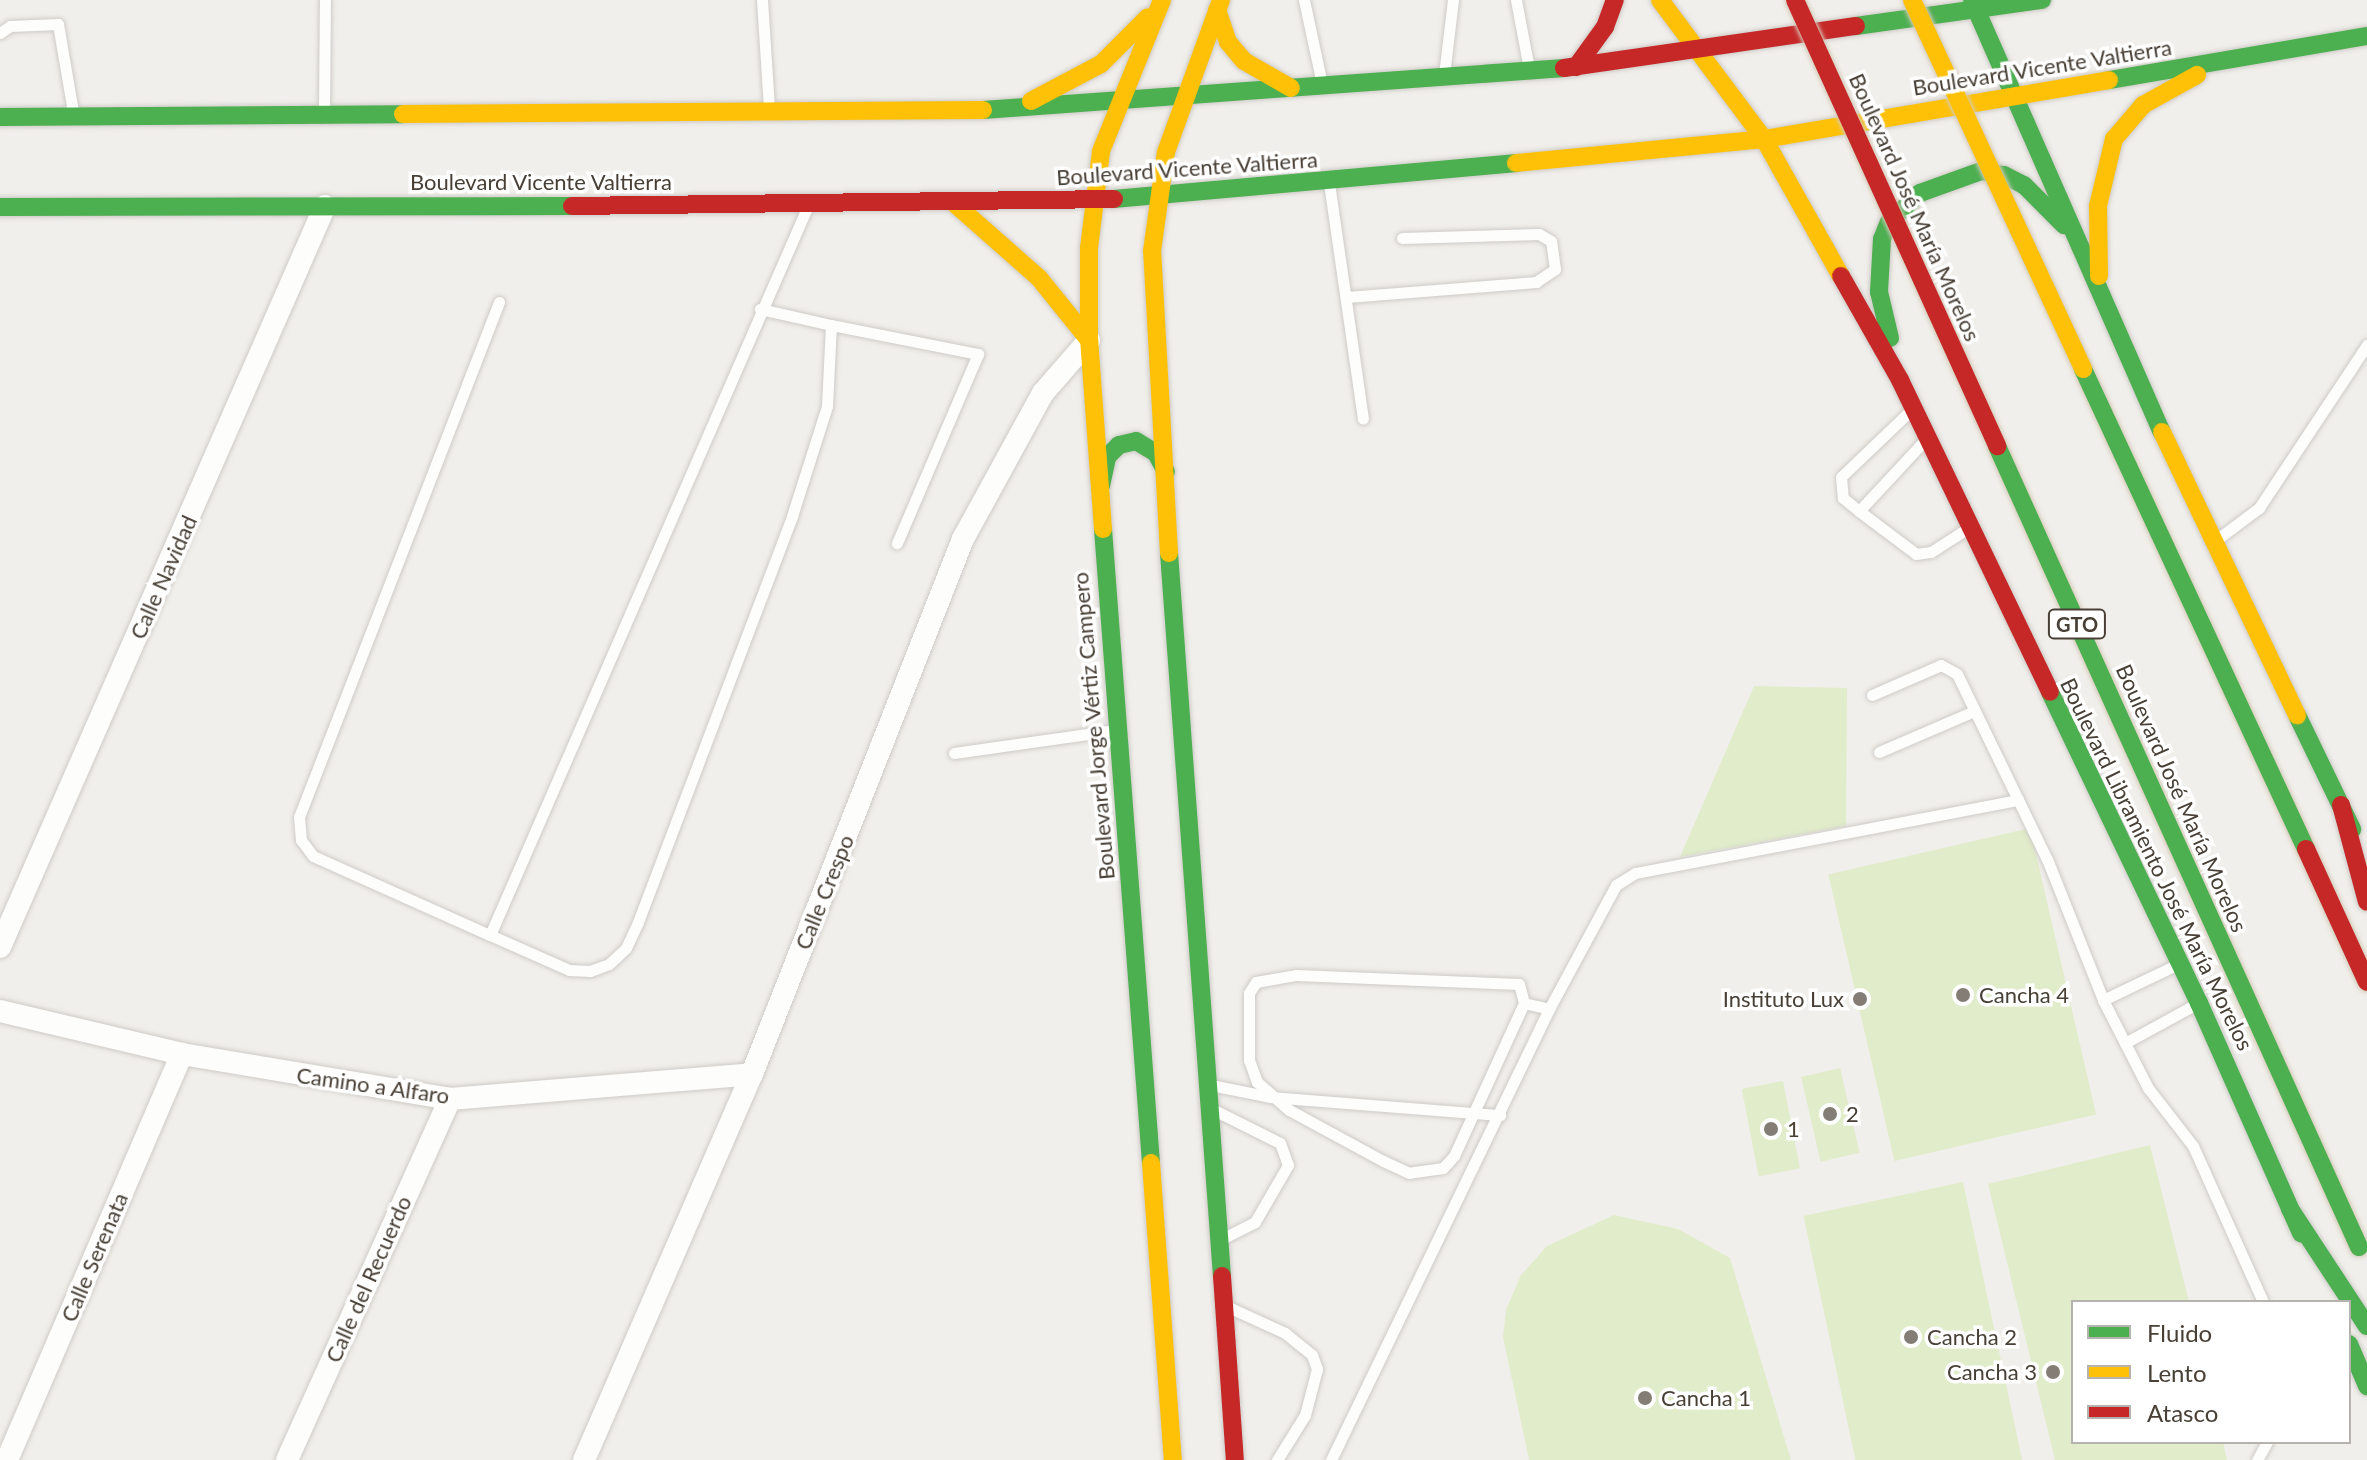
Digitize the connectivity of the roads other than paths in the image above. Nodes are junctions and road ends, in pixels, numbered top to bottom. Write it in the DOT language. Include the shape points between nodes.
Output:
graph roads {
  1 [pos="325,0"];
  2 [pos="762,0"];
  3 [pos="1304,0"];
  4 [pos="1453,0"];
  5 [pos="1516,0"];
  6 [pos="1615,0"];
  7 [pos="1660,0"];
  8 [pos="1795,0"];
  9 [pos="1912,0"];
  10 [pos="2042,0"];
  11 [pos="1161,2"];
  12 [pos="1219,5"];
  13 [pos="1974,5"];
  14 [pos="0,33"];
  15 [pos="2367,36"];
  16 [pos="1695,52"];
  17 [pos="2234,59"];
  18 [pos="1576,67"];
  19 [pos="1530,73"];
  20 [pos="1444,78"];
  21 [pos="1323,88"];
  22 [pos="1294,90"];
  23 [pos="1186,94"];
  24 [pos="2015,97"];
  25 [pos="1121,101"];
  26 [pos="1006,110"];
  27 [pos="769,112"];
  28 [pos="324,116"];
  29 [pos="0,117"];
  30 [pos="74,117"];
  31 [pos="1764,139"];
  32 [pos="1329,182"];
  33 [pos="1160,198"];
  34 [pos="1092,202"];
  35 [pos="954,203"];
  36 [pos="325,206"];
  37 [pos="807,206"];
  38 [pos="0,207"];
  39 [pos="1402,238"];
  40 [pos="2077,239"];
  41 [pos="2100,295"];
  42 [pos="1347,297"];
  43 [pos="499,302"];
  44 [pos="760,309"];
  45 [pos="831,325"];
  46 [pos="1089,340"];
  47 [pos="2367,345"];
  48 [pos="1900,380"];
  49 [pos="1914,408"];
  50 [pos="1363,419"];
  51 [pos="1928,437"];
  52 [pos="1166,472"];
  53 [pos="1099,499"];
  54 [pos="1859,511"];
  55 [pos="1970,527"];
  56 [pos="2216,540"];
  57 [pos="897,543"];
  58 [pos="1872,695"];
  59 [pos="1974,711"];
  60 [pos="1117,730"];
  61 [pos="1879,752"];
  62 [pos="954,753"];
  63 [pos="2018,800"];
  64 [pos="2341,805"];
  65 [pos="2367,861"];
  66 [pos="2367,902"];
  67 [pos="490,935"];
  68 [pos="0,947"];
  69 [pos="2179,964"];
  70 [pos="2367,982"];
  71 [pos="2103,1000"];
  72 [pos="1524,1003"];
  73 [pos="2199,1003"];
  74 [pos="1549,1009"];
  75 [pos="0,1011"];
  76 [pos="2125,1043"];
  77 [pos="182,1054"];
  78 [pos="752,1074"];
  79 [pos="1208,1084"];
  80 [pos="1270,1097"];
  81 [pos="450,1099"];
  82 [pos="1210,1108"];
  83 [pos="1474,1112"];
  84 [pos="1500,1115"];
  85 [pos="2290,1209"];
  86 [pos="1219,1240"];
  87 [pos="2367,1265"];
  88 [pos="2262,1300"];
  89 [pos="2330,1300"];
  90 [pos="2350,1300"];
  91 [pos="2351,1302"];
  92 [pos="1222,1304"];
  93 [pos="2367,1326"];
  94 [pos="2351,1349"];
  95 [pos="2367,1386"];
  96 [pos="7,1460"];
  97 [pos="287,1460"];
  98 [pos="584,1460"];
  99 [pos="1173,1460"];
  100 [pos="1235,1460"];
  101 [pos="1277,1460"];
  102 [pos="1331,1460"];
  1 -- 28 [label="lane"];
  2 -- 27 [label="lane"];
  3 -- 21 [label="lane"];
  4 -- 20 [label="lane"];
  5 -- 19 [label="lane"];
  6 -- 18 [label="main road" via="1605,27"];
  7 -- 16 [label="main road, Boulevard Libramiento José María Morelos"];
  8 -- 87 [label="main road, Boulevard José María Morelos / GTO, bridge"];
  9 -- 70 [label="main road, bridge"];
  10 -- 13 [label="main road"];
  11 -- 25 [label="main road, Boulevard Jorge Vértiz Campero"];
  11 -- 26 [label="main road" via="1101,64"];
  12 -- 22 [label="main road" via="1228,42 1244,61"];
  12 -- 23 [label="main road"];
  13 -- 16 [label="main road"];
  13 -- 24 [label="main road"];
  14 -- 30 [label="lane" via="10,26 58,24"];
  15 -- 17 [label="main road, Boulevard Vicente Valtierra"];
  16 -- 18 [label="main road"];
  16 -- 31 [label="main road, Boulevard Libramiento José María Morelos"];
  17 -- 24 [label="main road, Boulevard Vicente Valtierra"];
  17 -- 41 [label="main road" via="2143,105 2114,139 2098,206"];
  18 -- 19 [label="main road"];
  19 -- 20 [label="main road"];
  20 -- 21 [label="main road"];
  21 -- 22 [label="main road"];
  22 -- 23 [label="main road"];
  23 -- 25 [label="main road"];
  23 -- 33 [label="main road" via="1166,152"];
  24 -- 31 [label="main road, Boulevard Vicente Valtierra"];
  24 -- 40 [label="main road"];
  25 -- 26 [label="main road"];
  25 -- 34 [label="main road, Boulevard Jorge Vértiz Campero" via="1101,151"];
  26 -- 27 [label="main road"];
  27 -- 28 [label="main road"];
  28 -- 30 [label="main road"];
  29 -- 30 [label="main road"];
  31 -- 32 [label="main road, Boulevard Vicente Valtierra"];
  31 -- 48 [label="main road, Boulevard Libramiento José María Morelos"];
  32 -- 33 [label="main road, Boulevard Vicente Valtierra"];
  32 -- 42 [label="lane"];
  33 -- 34 [label="main road, Boulevard Vicente Valtierra"];
  33 -- 52 [label="main road" via="1151,301"];
  34 -- 35 [label="main road, Boulevard Vicente Valtierra"];
  34 -- 46 [label="main road, Boulevard Jorge Vértiz Campero"];
  35 -- 37 [label="main road, Boulevard Vicente Valtierra"];
  35 -- 46 [label="main road" via="1039,278"];
  36 -- 37 [label="main road, Boulevard Vicente Valtierra"];
  36 -- 38 [label="main road, Boulevard Vicente Valtierra"];
  36 -- 68 [label="street, Calle Navidad"];
  37 -- 44 [label="lane"];
  39 -- 42 [label="lane" via="1539,234 1551,241 1555,269 1536,282"];
  40 -- 41 [label="main road"];
  40 -- 48 [label="main road" via="2024,185 2004,175 1981,171 1955,177 1903,205 1882,239 1878,276"];
  41 -- 56 [label="main road"];
  42 -- 50 [label="lane"];
  43 -- 67 [label="lane" via="299,817 301,840 313,856"];
  44 -- 45 [label="lane"];
  44 -- 67 [label="lane"];
  45 -- 57 [label="lane" via="978,354"];
  45 -- 67 [label="lane" via="827,406 818,436 626,948 609,964 590,971 569,970"];
  46 -- 53 [label="main road, Boulevard Jorge Vértiz Campero"];
  46 -- 78 [label="street, Calle Crespo" via="1043,393 963,539"];
  47 -- 56 [label="lane" via="2259,508"];
  48 -- 49 [label="main road, Boulevard Libramiento José María Morelos"];
  49 -- 51 [label="main road, Boulevard Libramiento José María Morelos"];
  49 -- 54 [label="lane" via="1841,477 1843,498"];
  51 -- 54 [label="lane"];
  51 -- 55 [label="main road, Boulevard Libramiento José María Morelos"];
  52 -- 53 [label="main road" via="1147,444 1119,445 1107,457"];
  52 -- 79 [label="main road"];
  53 -- 60 [label="main road, Boulevard Jorge Vértiz Campero"];
  54 -- 55 [label="lane" via="1916,554 1931,552"];
  55 -- 69 [label="main road, Boulevard Libramiento José María Morelos"];
  56 -- 64 [label="main road"];
  58 -- 59 [label="lane" via="1919,672 1950,666"];
  59 -- 61 [label="lane"];
  59 -- 63 [label="lane"];
  60 -- 62 [label="lane"];
  60 -- 99 [label="main road, Boulevard Jorge Vértiz Campero"];
  63 -- 71 [label="lane"];
  63 -- 74 [label="lane" via="1635,873 1616,885 1603,904"];
  64 -- 65 [label="main road"];
  64 -- 66 [label="main road"];
  69 -- 71 [label="lane"];
  69 -- 73 [label="main road, Boulevard Libramiento José María Morelos"];
  71 -- 76 [label="lane"];
  72 -- 74 [label="lane"];
  72 -- 80 [label="lane" via="1525,992 1509,980 1296,975 1256,982 1249,993 1249,1060"];
  72 -- 83 [label="lane"];
  73 -- 76 [label="lane"];
  73 -- 85 [label="main road, Boulevard Libramiento José María Morelos"];
  74 -- 84 [label="lane"];
  75 -- 77 [label="street, Camino a Alfaro"];
  76 -- 88 [label="lane" via="2148,1088 2193,1146"];
  77 -- 81 [label="street, Camino a Alfaro"];
  77 -- 96 [label="street, Calle Serenata"];
  78 -- 81 [label="street, Camino a Alfaro"];
  78 -- 98 [label="street, Calle Crespo"];
  79 -- 80 [label="lane"];
  79 -- 82 [label="main road"];
  80 -- 83 [label="lane"];
  80 -- 83 [label="lane" via="1409,1173 1443,1168"];
  81 -- 97 [label="street, Calle del Recuerdo"];
  82 -- 86 [label="main road"];
  82 -- 86 [label="lane" via="1280,1143 1288,1165 1255,1222"];
  83 -- 84 [label="lane"];
  84 -- 102 [label="lane"];
  85 -- 89 [label="main road, Boulevard Libramiento José María Morelos"];
  85 -- 90 [label="main road"];
  86 -- 92 [label="main road"];
  91 -- 93 [label="main road"];
  92 -- 100 [label="main road"];
  92 -- 101 [label="lane" via="1285,1333 1312,1355 1317,1369 1305,1415"];
  94 -- 95 [label="main road"];
}
